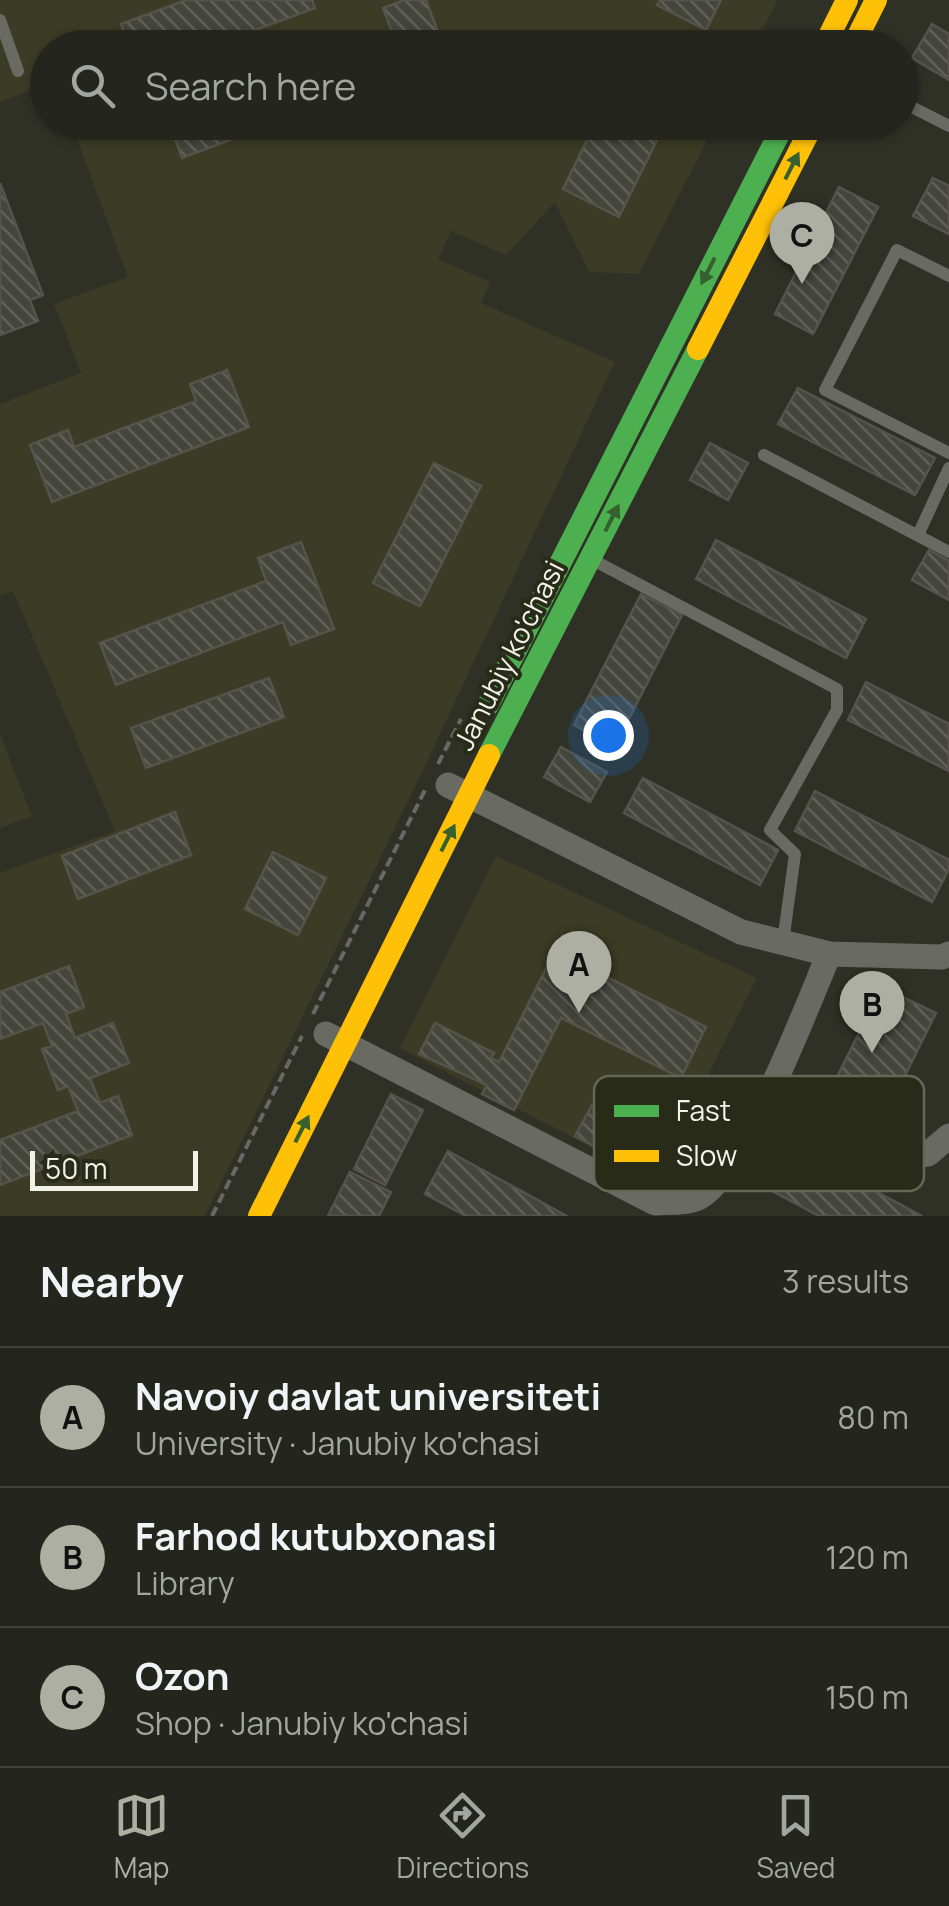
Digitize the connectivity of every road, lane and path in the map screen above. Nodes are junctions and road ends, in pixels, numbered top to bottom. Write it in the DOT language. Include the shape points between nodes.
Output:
graph roads {
  1 [pos="846,0"];
  2 [pos="876,0"];
  3 [pos="0,20"];
  4 [pos="832,30"];
  5 [pos="861,30"];
  6 [pos="18,71"];
  7 [pos="919,111"];
  8 [pos="949,126"];
  9 [pos="776,140"];
  10 [pos="805,140"];
  11 [pos="949,276"];
  12 [pos="949,452"];
  13 [pos="764,455"];
  14 [pos="949,468"];
  15 [pos="918,534"];
  16 [pos="569,547"];
  17 [pos="949,552"];
  18 [pos="591,559"];
  19 [pos="460,775"];
  20 [pos="783,942"];
  21 [pos="829,954"];
  22 [pos="949,954"];
  23 [pos="336,1039"];
  24 [pos="777,1076"];
  25 [pos="949,1136"];
  26 [pos="924,1155"];
  27 [pos="594,1172"];
  28 [pos="631,1191"];
  29 [pos="706,1191"];
  30 [pos="235,1216"];
  31 [pos="258,1216"];
  1 -- 4 [label="main road"];
  2 -- 5 [label="main road"];
  3 -- 6 [label="lane"];
  7 -- 8 [label="lane"];
  9 -- 16 [label="main road, Janubiy ko'chasi, one-way"];
  18 -- 10 [label="main road, Janubiy ko'chasi, one-way"];
  11 -- 12 [label="lane" via="896,250 825,390"];
  13 -- 15 [label="lane"];
  14 -- 15 [label="lane"];
  15 -- 17 [label="lane"];
  16 -- 18 [label="lane"];
  16 -- 19 [label="main road, Janubiy ko'chasi"];
  18 -- 19 [label="main road, Janubiy ko'chasi"];
  18 -- 20 [label="lane" via="837,689 837,710 770,830 795,854"];
  19 -- 20 [label="street" via="740,932"];
  19 -- 23 [label="main road, Janubiy ko'chasi"];
  20 -- 21 [label="street"];
  21 -- 22 [label="street"];
  21 -- 24 [label="street"];
  23 -- 27 [label="street"];
  23 -- 30 [label="main road, Janubiy ko'chasi"];
  31 -- 23 [label="main road, Janubiy ko'chasi, one-way"];
  25 -- 26 [label="street"];
  28 -- 29 [label="street" via="654,1203 698,1199"];
}
